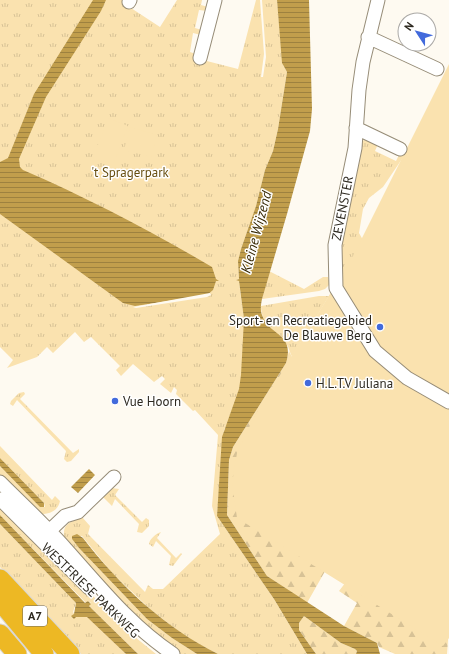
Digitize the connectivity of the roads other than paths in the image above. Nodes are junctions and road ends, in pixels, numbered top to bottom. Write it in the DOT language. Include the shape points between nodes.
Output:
graph roads {
  1 [pos="216,0"];
  2 [pos="378,0"];
  3 [pos="368,37"];
  4 [pos="200,58"];
  5 [pos="437,69"];
  6 [pos="356,128"];
  7 [pos="400,149"];
  8 [pos="449,402"];
  9 [pos="114,477"];
  10 [pos="0,482"];
  11 [pos="0,499"];
  12 [pos="44,536"];
  13 [pos="0,579"];
  14 [pos="0,601"];
  15 [pos="0,634"];
  16 [pos="17,654"];
  17 [pos="44,654"];
  18 [pos="70,654"];
  19 [pos="161,654"];
  20 [pos="173,654"];
  1 -- 4 [label="street"];
  2 -- 3 [label="street, ZEVENSTER"];
  3 -- 5 [label="street"];
  3 -- 6 [label="street, ZEVENSTER"];
  6 -- 7 [label="street"];
  6 -- 8 [label="street, ZEVENSTER" via="335,245 336,288 375,351 407,378"];
  9 -- 12 [label="street" via="78,512 65,516"];
  10 -- 12 [label="street, WESTFRIESE PARKWEG"];
  11 -- 12 [label="street, WESTFRIESE PARKWEG"];
  12 -- 19 [label="street, WESTFRIESE PARKWEG" via="130,629"];
  12 -- 20 [label="street, WESTFRIESE PARKWEG" via="129,619"];
  13 -- 18 [label="highway, A7"];
  14 -- 17 [label="highway, A7"];
  15 -- 16 [label="highway"];
}
